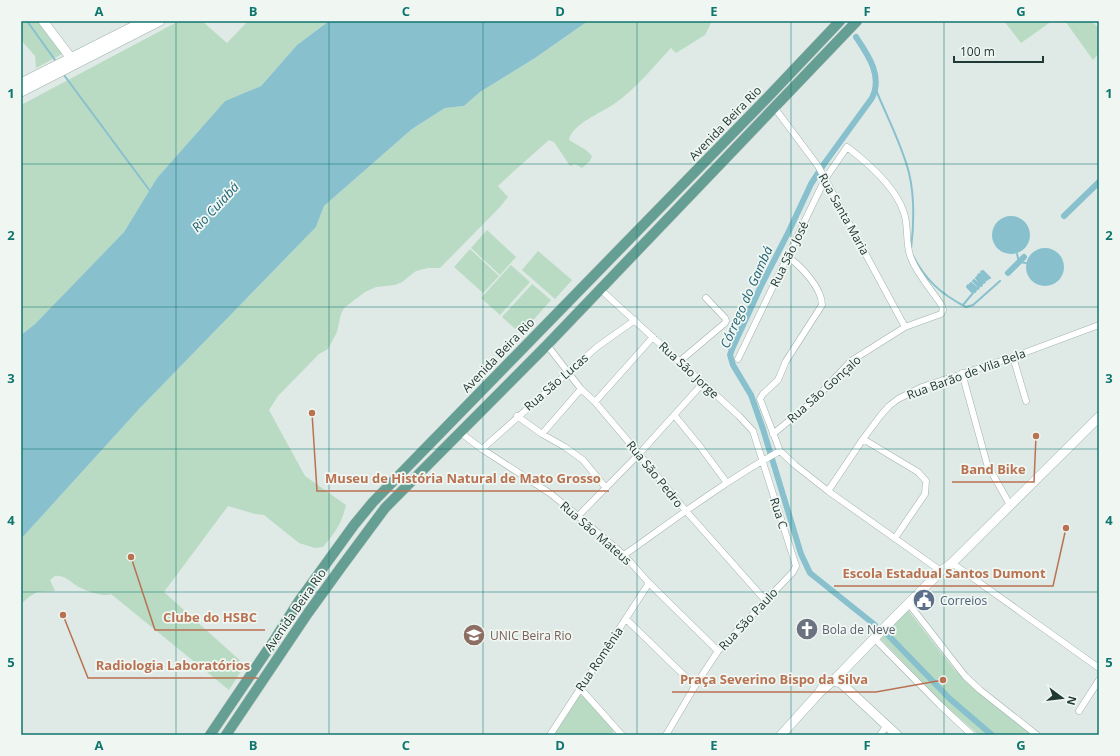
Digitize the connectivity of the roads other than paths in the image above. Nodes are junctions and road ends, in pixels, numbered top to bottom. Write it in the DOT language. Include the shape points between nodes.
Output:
graph roads {
  1 [pos="43,21"];
  2 [pos="144,21"];
  3 [pos="160,21"];
  4 [pos="840,21"];
  5 [pos="857,21"];
  6 [pos="74,61"];
  7 [pos="21,83"];
  8 [pos="21,92"];
  9 [pos="774,107"];
  10 [pos="825,179"];
  11 [pos="788,257"];
  12 [pos="600,289"];
  13 [pos="706,298"];
  14 [pos="941,314"];
  15 [pos="635,320"];
  16 [pos="1099,325"];
  17 [pos="543,327"];
  18 [pos="905,327"];
  19 [pos="652,337"];
  20 [pos="549,343"];
  21 [pos="1013,357"];
  22 [pos="738,359"];
  23 [pos="680,361"];
  24 [pos="568,373"];
  25 [pos="962,374"];
  26 [pos="703,383"];
  27 [pos="581,389"];
  28 [pos="478,395"];
  29 [pos="1026,401"];
  30 [pos="595,402"];
  31 [pos="517,416"];
  32 [pos="675,416"];
  33 [pos="1099,417"];
  34 [pos="460,433"];
  35 [pos="542,434"];
  36 [pos="773,434"];
  37 [pos="863,439"];
  38 [pos="482,449"];
  39 [pos="779,452"];
  40 [pos="639,454"];
  41 [pos="764,459"];
  42 [pos="726,483"];
  43 [pos="606,488"];
  44 [pos="828,491"];
  45 [pos="1010,505"];
  46 [pos="686,511"];
  47 [pos="578,516"];
  48 [pos="895,538"];
  49 [pos="624,555"];
  50 [pos="952,563"];
  51 [pos="796,566"];
  52 [pos="942,571"];
  53 [pos="650,583"];
  54 [pos="309,588"];
  55 [pos="318,600"];
  56 [pos="765,600"];
  57 [pos="299,601"];
  58 [pos="908,604"];
  59 [pos="308,613"];
  60 [pos="626,618"];
  61 [pos="874,638"];
  62 [pos="718,651"];
  63 [pos="1099,668"];
  64 [pos="839,676"];
  65 [pos="1099,680"];
  66 [pos="695,686"];
  67 [pos="580,688"];
  68 [pos="1079,711"];
  69 [pos="887,725"];
  70 [pos="619,734"];
  71 [pos="210,735"];
  72 [pos="226,735"];
  73 [pos="550,735"];
  74 [pos="666,735"];
  75 [pos="781,735"];
  76 [pos="880,735"];
  77 [pos="897,735"];
  78 [pos="972,735"];
  79 [pos="1037,735"];
  1 -- 6 [label="main road"];
  2 -- 6 [label="main road"];
  3 -- 6 [label="main road"];
  4 -- 17 [label="main road, Avenida Beira Rio"];
  5 -- 9 [label="main road, Avenida Beira Rio"];
  6 -- 7 [label="main road"];
  6 -- 8 [label="main road"];
  9 -- 10 [label="street, Rua Santa Maria"];
  9 -- 12 [label="main road, Avenida Beira Rio"];
  10 -- 11 [label="street, Rua São José"];
  10 -- 14 [label="street, Rua São José" via="847,147 891,187 904,212 908,231 907,248 911,259 942,306"];
  10 -- 18 [label="street, Rua Santa Maria"];
  11 -- 22 [label="street, Rua São José"];
  11 -- 36 [label="street" via="815,286 822,305 786,361 778,380 761,396"];
  12 -- 15 [label="street, Rua São Jorge"];
  12 -- 20 [label="main road, Avenida Beira Rio"];
  13 -- 23 [label="street" via="726,320"];
  14 -- 18 [label="street, Rua São Gonçalo"];
  15 -- 19 [label="street, Rua São Jorge"];
  15 -- 24 [label="street, Rua São Lucas" via="597,347"];
  16 -- 21 [label="street, Rua Barão de Vila Bela"];
  17 -- 20 [label="main road" via="548,329"];
  17 -- 28 [label="main road, Avenida Beira Rio"];
  18 -- 36 [label="street, Rua São Gonçalo" via="850,361 813,401"];
  19 -- 23 [label="street, Rua São Jorge"];
  19 -- 30 [label="street"];
  20 -- 24 [label="street, Rua São Pedro"];
  20 -- 34 [label="main road, Avenida Beira Rio"];
  21 -- 25 [label="street, Rua Barão de Vila Bela"];
  21 -- 29 [label="street"];
  23 -- 26 [label="street, Rua São Jorge"];
  24 -- 27 [label="street, Rua São Pedro"];
  24 -- 31 [label="street, Rua São Lucas"];
  25 -- 37 [label="street, Rua Barão de Vila Bela" via="916,389 898,399 889,406"];
  25 -- 45 [label="street" via="987,464"];
  26 -- 32 [label="street"];
  26 -- 41 [label="street, Rua São Jorge" via="752,431"];
  27 -- 30 [label="street, Rua São Pedro"];
  27 -- 35 [label="street"];
  28 -- 34 [label="main road" via="460,422"];
  28 -- 54 [label="main road, Avenida Beira Rio" via="374,502"];
  30 -- 40 [label="street, Rua São Pedro"];
  31 -- 35 [label="street"];
  31 -- 38 [label="street, Rua São Lucas"];
  32 -- 40 [label="street"];
  32 -- 42 [label="street"];
  33 -- 45 [label="main road"];
  34 -- 38 [label="street, Rua São Mateus"];
  34 -- 55 [label="main road, Avenida Beira Rio" via="385,508"];
  35 -- 43 [label="street" via="565,446 583,460"];
  36 -- 39 [label="street"];
  37 -- 44 [label="street, Rua Barão de Vila Bela"];
  37 -- 48 [label="street" via="918,472 926,481 925,494"];
  38 -- 47 [label="street, Rua São Mateus" via="551,494"];
  39 -- 41 [label="street"];
  39 -- 44 [label="street"];
  40 -- 43 [label="street"];
  40 -- 46 [label="street, Rua São Pedro"];
  41 -- 42 [label="street"];
  41 -- 51 [label="street, Rua C"];
  42 -- 46 [label="street"];
  43 -- 47 [label="street"];
  44 -- 48 [label="street"];
  45 -- 50 [label="main road"];
  46 -- 49 [label="street"];
  46 -- 56 [label="street, Rua São Pedro"];
  47 -- 49 [label="street, Rua São Mateus"];
  48 -- 52 [label="street"];
  49 -- 53 [label="street, Rua São Mateus"];
  50 -- 52 [label="main road"];
  50 -- 63 [label="street"];
  51 -- 56 [label="street, Rua São Paulo"];
  52 -- 58 [label="main road"];
  53 -- 60 [label="street, Rua Romênia"];
  53 -- 62 [label="street, Rua São Mateus"];
  54 -- 55 [label="main road" via="312,599"];
  54 -- 57 [label="main road, Avenida Beira Rio"];
  55 -- 59 [label="main road, Avenida Beira Rio"];
  56 -- 62 [label="street, Rua São Paulo"];
  57 -- 59 [label="main road" via="307,604"];
  57 -- 71 [label="main road, Avenida Beira Rio"];
  58 -- 61 [label="main road"];
  58 -- 79 [label="street" via="965,676"];
  59 -- 72 [label="main road, Avenida Beira Rio"];
  60 -- 66 [label="street"];
  60 -- 67 [label="street, Rua Romênia"];
  61 -- 64 [label="main road"];
  61 -- 78 [label="street"];
  62 -- 66 [label="street, Rua São Paulo"];
  64 -- 69 [label="main road"];
  64 -- 75 [label="main road" via="819,693"];
  65 -- 68 [label="street"];
  66 -- 74 [label="street, Rua São Paulo"];
  67 -- 70 [label="street"];
  67 -- 73 [label="street, Rua Romênia"];
  69 -- 76 [label="street"];
  69 -- 77 [label="main road"];
}
